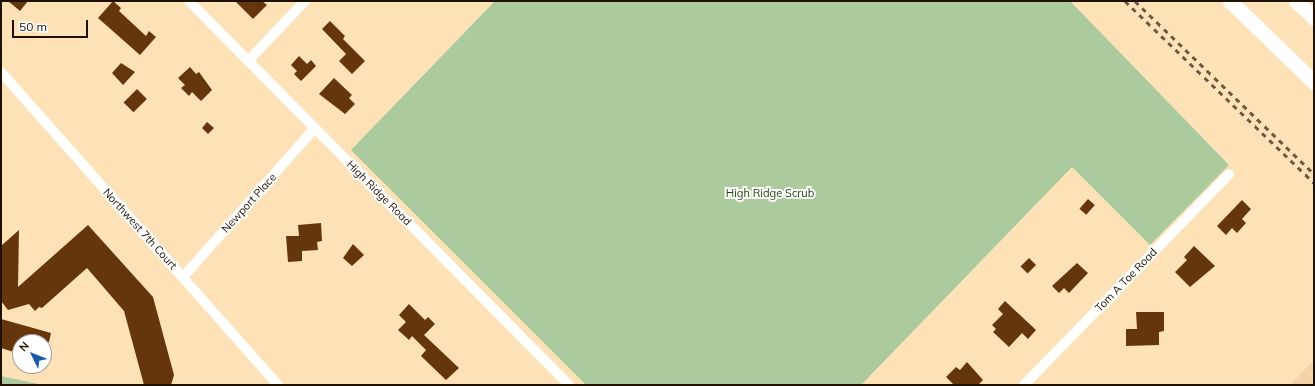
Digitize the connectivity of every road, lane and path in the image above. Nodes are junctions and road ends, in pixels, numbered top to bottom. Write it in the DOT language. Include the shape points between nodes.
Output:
graph roads {
  1 [pos="189,1"];
  2 [pos="305,1"];
  3 [pos="1230,1"];
  4 [pos="1296,1"];
  5 [pos="1314,18"];
  6 [pos="248,61"];
  7 [pos="1,72"];
  8 [pos="1314,82"];
  9 [pos="315,128"];
  10 [pos="1229,174"];
  11 [pos="183,277"];
  12 [pos="278,385"];
  13 [pos="569,385"];
  14 [pos="1024,385"];
  1 -- 6 [label="street, High Ridge Road"];
  2 -- 6 [label="street"];
  3 -- 8 [label="highway"];
  4 -- 5 [label="highway"];
  6 -- 9 [label="street, High Ridge Road"];
  7 -- 11 [label="street, Northwest 7th Court"];
  9 -- 11 [label="street, Newport Place"];
  9 -- 13 [label="street, High Ridge Road"];
  10 -- 14 [label="street, Tom A Toe Road"];
  11 -- 12 [label="street, Northwest 7th Court"];
}
